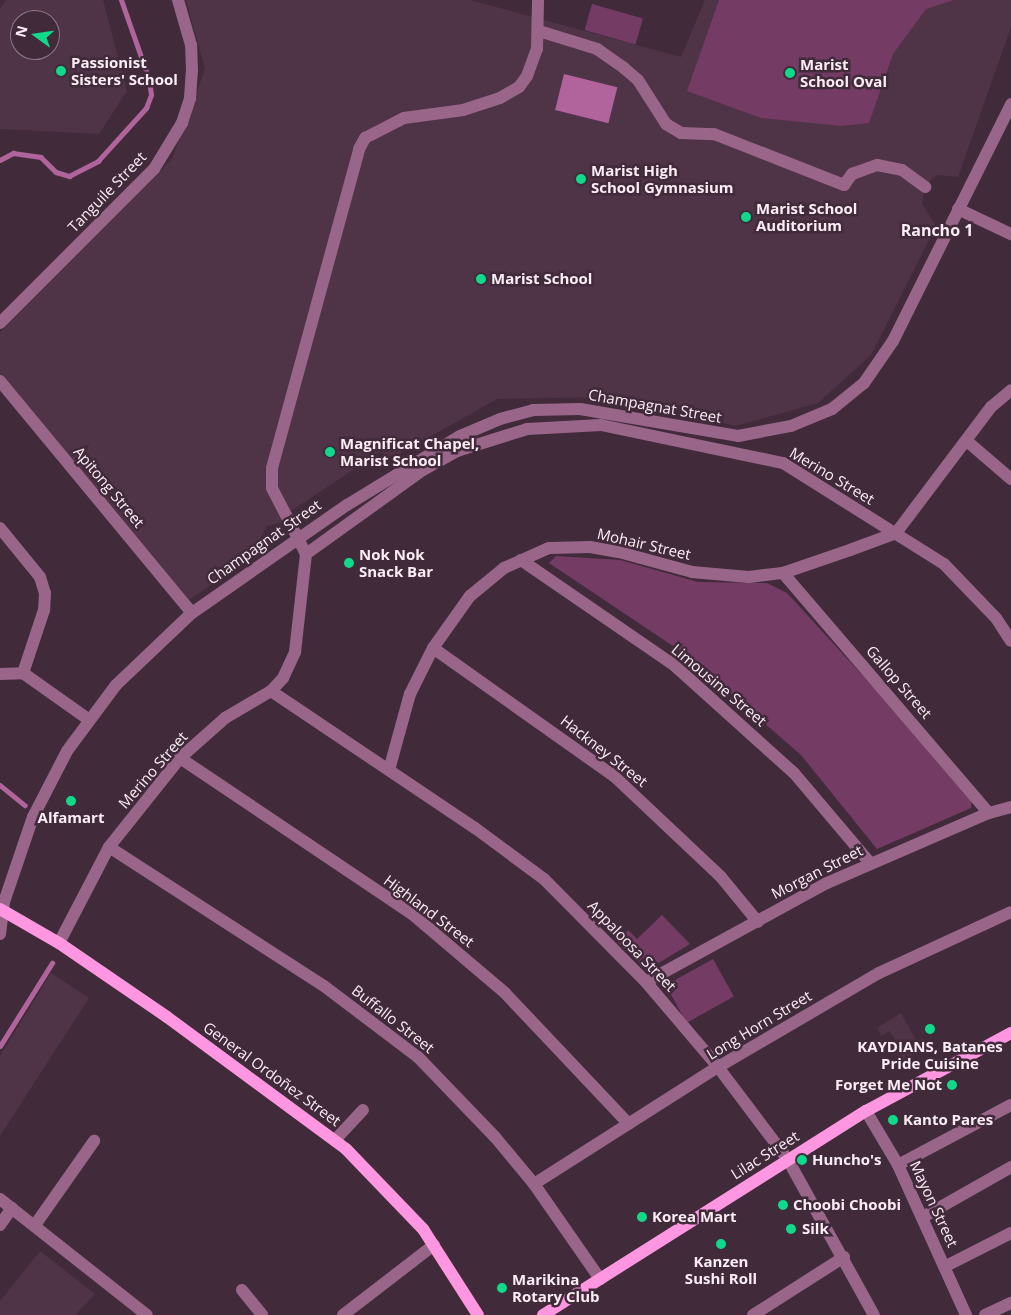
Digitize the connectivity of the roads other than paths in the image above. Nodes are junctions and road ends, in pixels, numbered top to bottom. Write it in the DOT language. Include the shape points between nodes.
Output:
graph roads {
  1 [pos="178,0"];
  2 [pos="538,0"];
  3 [pos="539,32"];
  4 [pos="1011,104"];
  5 [pos="926,186"];
  6 [pos="958,209"];
  7 [pos="1011,234"];
  8 [pos="0,323"];
  9 [pos="0,381"];
  10 [pos="1011,390"];
  11 [pos="968,442"];
  12 [pos="1011,479"];
  13 [pos="0,528"];
  14 [pos="896,533"];
  15 [pos="296,539"];
  16 [pos="306,554"];
  17 [pos="521,560"];
  18 [pos="784,573"];
  19 [pos="192,613"];
  20 [pos="1011,641"];
  21 [pos="433,648"];
  22 [pos="0,674"];
  23 [pos="23,674"];
  24 [pos="271,691"];
  25 [pos="88,719"];
  26 [pos="180,758"];
  27 [pos="389,770"];
  28 [pos="1011,807"];
  29 [pos="989,813"];
  30 [pos="109,847"];
  31 [pos="870,863"];
  32 [pos="1,910"];
  33 [pos="1011,912"];
  34 [pos="758,922"];
  35 [pos="0,934"];
  36 [pos="59,944"];
  37 [pos="646,982"];
  38 [pos="1011,1033"];
  39 [pos="718,1067"];
  40 [pos="1011,1105"];
  41 [pos="363,1110"];
  42 [pos="866,1111"];
  43 [pos="629,1124"];
  44 [pos="334,1140"];
  45 [pos="94,1141"];
  46 [pos="788,1160"];
  47 [pos="898,1165"];
  48 [pos="1011,1167"];
  49 [pos="534,1184"];
  50 [pos="0,1199"];
  51 [pos="12,1208"];
  52 [pos="923,1217"];
  53 [pos="0,1225"];
  54 [pos="34,1225"];
  55 [pos="1011,1232"];
  56 [pos="434,1245"];
  57 [pos="844,1256"];
  58 [pos="946,1266"];
  59 [pos="600,1279"];
  60 [pos="242,1290"];
  61 [pos="1011,1303"];
  62 [pos="350,1313"];
  63 [pos="147,1315"];
  64 [pos="262,1315"];
  65 [pos="478,1315"];
  66 [pos="543,1315"];
  67 [pos="753,1315"];
  68 [pos="874,1315"];
  69 [pos="966,1315"];
  70 [pos="985,1315"];
  1 -- 8 [label="street, Tanguile Street" via="191,45 192,71 190,98 182,123 154,169"];
  2 -- 3 [label="street"];
  3 -- 5 [label="street" via="597,50 624,68 638,80 666,124 681,133 714,134 844,185 852,174 877,165 902,170"];
  3 -- 15 [label="street" via="533,62 519,87 500,98 463,110 404,118 364,138 272,468 272,488"];
  4 -- 6 [label="street, Champagnat Street"];
  6 -- 7 [label="street"];
  6 -- 15 [label="street, Champagnat Street" via="884,356 856,391 820,416 770,432 738,436 598,411 558,409 519,412 460,436"];
  9 -- 19 [label="street, Apitong Street"];
  10 -- 11 [label="street" via="991,407"];
  11 -- 12 [label="street"];
  11 -- 14 [label="street"];
  13 -- 23 [label="street" via="40,577 44,593 42,617"];
  14 -- 16 [label="street, Merino Street" via="772,459 601,425 568,424 526,428 457,451 422,470"];
  14 -- 18 [label="street, Mohair Street"];
  14 -- 20 [label="street" via="944,564 996,618"];
  15 -- 16 [label="street"];
  15 -- 19 [label="street, Champagnat Street"];
  16 -- 24 [label="street, Merino Street" via="295,652 283,678"];
  17 -- 18 [label="street, Mohair Street" via="549,548 590,547 718,576"];
  17 -- 21 [label="street, Mohair Street" via="504,568 470,596"];
  17 -- 31 [label="street, Limousine Street" via="675,666 794,773"];
  18 -- 29 [label="street, Gallop Street"];
  19 -- 25 [label="street, Champagnat Street" via="129,671"];
  21 -- 27 [label="street, Mohair Street" via="410,694"];
  21 -- 34 [label="street, Hackney Street" via="615,777 721,877"];
  22 -- 23 [label="street"];
  23 -- 25 [label="street"];
  24 -- 26 [label="street, Merino Street" via="225,718"];
  24 -- 27 [label="street, Appaloosa Street"];
  25 -- 32 [label="street, Champagnat Street" via="36,808"];
  26 -- 30 [label="street, Merino Street"];
  26 -- 43 [label="street, Highland Street" via="412,914 505,993"];
  27 -- 37 [label="street, Appaloosa Street" via="544,879"];
  28 -- 29 [label="street, Morgan Street"];
  29 -- 31 [label="street, Morgan Street"];
  30 -- 36 [label="street, Merino Street"];
  30 -- 49 [label="street, Buffallo Street" via="324,986 418,1058 495,1136"];
  31 -- 34 [label="street, Morgan Street"];
  32 -- 35 [label="street, Champagnat Street"];
  32 -- 36 [label="main road, General Ordoñez Street"];
  33 -- 39 [label="street, Long Horn Street" via="878,973"];
  34 -- 37 [label="street, Morgan Street"];
  36 -- 44 [label="main road, General Ordoñez Street" via="175,1023"];
  37 -- 39 [label="street, Appaloosa Street"];
  38 -- 42 [label="main road, Lilac Street"];
  39 -- 43 [label="street, Long Horn Street"];
  39 -- 46 [label="street, Appaloosa Street"];
  40 -- 47 [label="street"];
  41 -- 44 [label="street"];
  42 -- 46 [label="main road, Lilac Street"];
  42 -- 47 [label="street, Mayon Street"];
  43 -- 49 [label="street, Long Horn Street"];
  44 -- 56 [label="main road, General Ordoñez Street" via="385,1187"];
  45 -- 54 [label="street"];
  46 -- 57 [label="street, Appaloosa Street"];
  46 -- 59 [label="main road, Lilac Street"];
  47 -- 52 [label="street, Mayon Street"];
  48 -- 52 [label="street"];
  49 -- 59 [label="street, Buffallo Street"];
  50 -- 51 [label="street"];
  51 -- 53 [label="street"];
  51 -- 54 [label="street"];
  52 -- 58 [label="street, Mayon Street"];
  54 -- 63 [label="street"];
  55 -- 58 [label="street"];
  56 -- 62 [label="street"];
  56 -- 65 [label="main road, General Ordoñez Street"];
  57 -- 67 [label="street"];
  57 -- 68 [label="street, Appaloosa Street"];
  58 -- 69 [label="street, Mayon Street"];
  59 -- 66 [label="main road, Lilac Street"];
  60 -- 64 [label="street"];
  61 -- 70 [label="street"];
}
